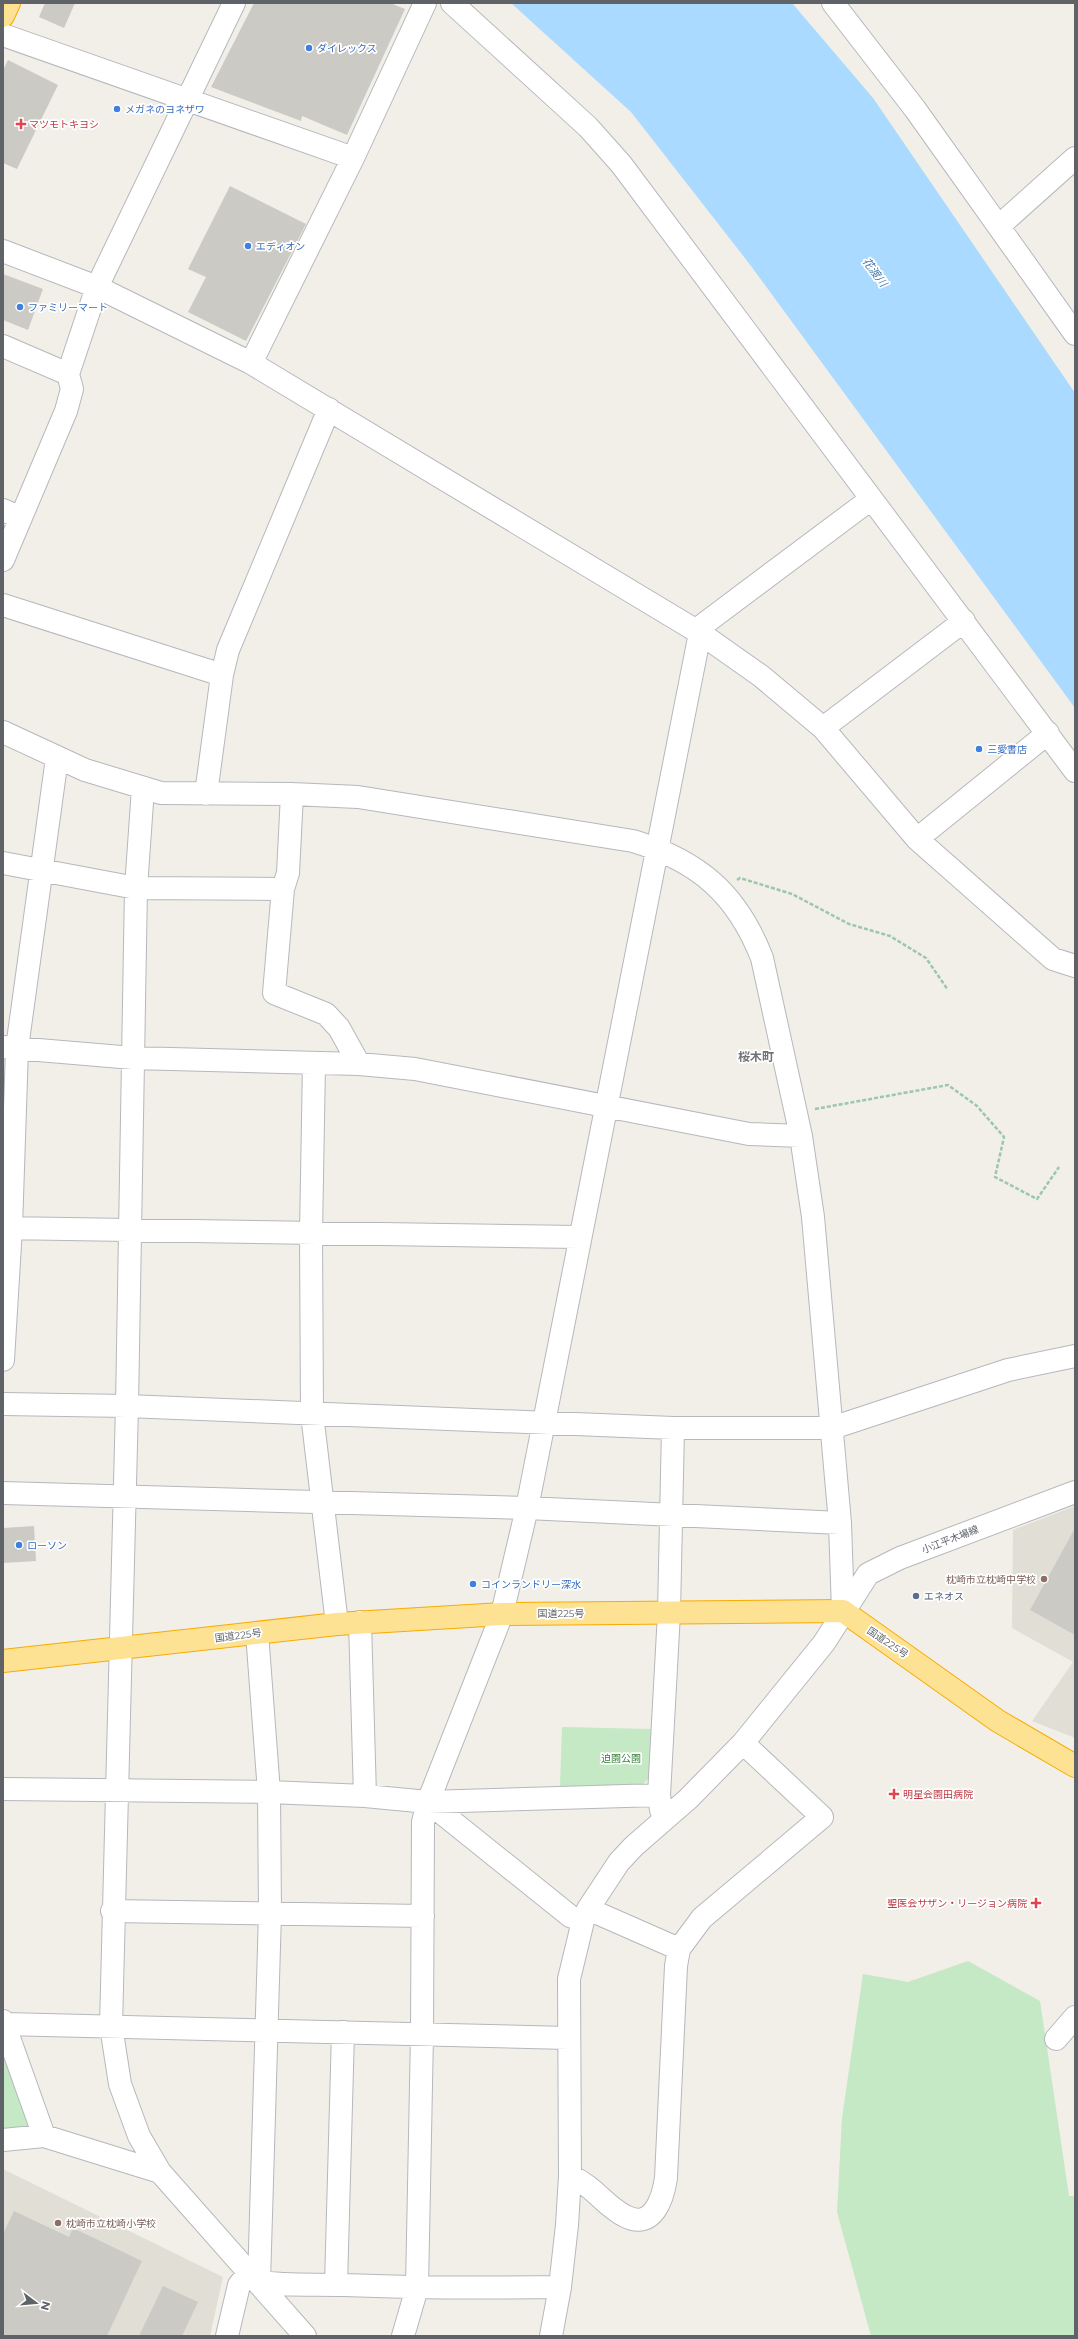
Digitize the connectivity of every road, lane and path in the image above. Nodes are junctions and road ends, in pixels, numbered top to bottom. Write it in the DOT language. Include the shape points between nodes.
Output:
graph roads {
  1 [pos="9,3"];
  2 [pos="234,3"];
  3 [pos="425,3"];
  4 [pos="452,3"];
  5 [pos="833,3"];
  6 [pos="3,16"];
  7 [pos="3,35"];
  8 [pos="186,101"];
  9 [pos="353,158"];
  10 [pos="1075,158"];
  11 [pos="999,226"];
  12 [pos="3,251"];
  13 [pos="97,287"];
  14 [pos="1075,334"];
  15 [pos="3,346"];
  16 [pos="251,363"];
  17 [pos="68,374"];
  18 [pos="330,409"];
  19 [pos="871,499"];
  20 [pos="12,514"];
  21 [pos="3,560"];
  22 [pos="3,605"];
  23 [pos="964,621"];
  24 [pos="698,632"];
  25 [pos="222,675"];
  26 [pos="822,728"];
  27 [pos="3,732"];
  28 [pos="1048,733"];
  29 [pos="57,758"];
  30 [pos="1075,771"];
  31 [pos="142,788"];
  32 [pos="206,794"];
  33 [pos="292,794"];
  34 [pos="917,839"];
  35 [pos="658,849"];
  36 [pos="3,863"];
  37 [pos="41,869"];
  38 [pos="136,888"];
  39 [pos="719,888"];
  40 [pos="282,889"];
  41 [pos="1075,966"];
  42 [pos="948,990"];
  43 [pos="10,1048"];
  44 [pos="133,1058"];
  45 [pos="314,1063"];
  46 [pos="359,1064"];
  47 [pos="607,1106"];
  48 [pos="795,1113"];
  49 [pos="801,1136"];
  50 [pos="1059,1167"];
  51 [pos="7,1228"];
  52 [pos="130,1229"];
  53 [pos="311,1234"];
  54 [pos="579,1237"];
  55 [pos="1075,1356"];
  56 [pos="3,1360"];
  57 [pos="3,1404"];
  58 [pos="127,1406"];
  59 [pos="312,1414"];
  60 [pos="542,1424"];
  61 [pos="672,1428"];
  62 [pos="832,1428"];
  63 [pos="1075,1492"];
  64 [pos="3,1493"];
  65 [pos="124,1495"];
  66 [pos="323,1503"];
  67 [pos="527,1508"];
  68 [pos="672,1514"];
  69 [pos="840,1523"];
  70 [pos="843,1611"];
  71 [pos="669,1613"];
  72 [pos="502,1614"];
  73 [pos="360,1622"];
  74 [pos="337,1624"];
  75 [pos="257,1633"];
  76 [pos="120,1650"];
  77 [pos="3,1661"];
  78 [pos="743,1743"];
  79 [pos="1075,1766"];
  80 [pos="3,1789"];
  81 [pos="116,1790"];
  82 [pos="269,1792"];
  83 [pos="659,1795"];
  84 [pos="365,1796"];
  85 [pos="428,1802"];
  86 [pos="663,1819"];
  87 [pos="112,1911"];
  88 [pos="270,1913"];
  89 [pos="586,1915"];
  90 [pos="423,1916"];
  91 [pos="679,1949"];
  92 [pos="1075,2017"];
  93 [pos="4,2022"];
  94 [pos="110,2026"];
  95 [pos="267,2030"];
  96 [pos="343,2032"];
  97 [pos="422,2034"];
  98 [pos="568,2038"];
  99 [pos="1056,2039"];
  100 [pos="44,2136"];
  101 [pos="3,2140"];
  102 [pos="160,2172"];
  103 [pos="570,2176"];
  104 [pos="255,2277"];
  105 [pos="336,2285"];
  106 [pos="560,2287"];
  107 [pos="417,2288"];
  108 [pos="227,2336"];
  109 [pos="305,2336"];
  110 [pos="404,2336"];
  111 [pos="551,2336"];
  1 -- 6 [label="highway"];
  2 -- 8 [label="street"];
  3 -- 9 [label="street"];
  4 -- 19 [label="street" via="588,127 620,164"];
  5 -- 11 [label="street" via="915,109"];
  7 -- 8 [label="street"];
  8 -- 9 [label="street"];
  8 -- 13 [label="street"];
  9 -- 16 [label="street"];
  10 -- 11 [label="street"];
  11 -- 14 [label="street"];
  12 -- 13 [label="street"];
  13 -- 16 [label="street"];
  13 -- 17 [label="street"];
  15 -- 17 [label="street"];
  16 -- 18 [label="street"];
  17 -- 20 [label="street" via="72,389 66,411"];
  18 -- 24 [label="street"];
  18 -- 25 [label="street" via="228,650"];
  19 -- 23 [label="street"];
  19 -- 24 [label="street"];
  20 -- 21 [label="street"];
  22 -- 25 [label="street"];
  23 -- 26 [label="street"];
  23 -- 28 [label="street"];
  24 -- 26 [label="street" via="761,676"];
  24 -- 35 [label="street"];
  25 -- 32 [label="street"];
  26 -- 34 [label="street"];
  27 -- 29 [label="street"];
  28 -- 30 [label="street"];
  28 -- 34 [label="street"];
  29 -- 31 [label="street"];
  29 -- 37 [label="street"];
  31 -- 32 [label="street" via="161,793"];
  31 -- 38 [label="street"];
  32 -- 33 [label="street"];
  33 -- 35 [label="street" via="358,797 626,840"];
  33 -- 40 [label="street" via="288,873"];
  34 -- 41 [label="street" via="1053,959"];
  35 -- 39 [label="street" via="686,862"];
  35 -- 47 [label="street"];
  36 -- 37 [label="street"];
  37 -- 38 [label="street"];
  37 -- 43 [label="street"];
  38 -- 40 [label="street"];
  38 -- 44 [label="street"];
  39 -- 42 [label="path" via="740,878 792,894 849,924 890,936 926,958"];
  39 -- 48 [label="street" via="752,932 762,958"];
  40 -- 46 [label="street" via="274,993 326,1014 339,1028"];
  43 -- 44 [label="street"];
  43 -- 51 [label="street"];
  44 -- 45 [label="street"];
  44 -- 52 [label="street"];
  45 -- 46 [label="street"];
  45 -- 53 [label="street"];
  46 -- 47 [label="street" via="415,1069"];
  47 -- 49 [label="street" via="749,1134"];
  47 -- 54 [label="street"];
  48 -- 49 [label="street"];
  48 -- 50 [label="path" via="948,1085 977,1106 1004,1137 995,1177 1037,1199"];
  49 -- 62 [label="street" via="813,1217"];
  51 -- 52 [label="street"];
  51 -- 56 [label="street"];
  52 -- 53 [label="street"];
  52 -- 58 [label="street"];
  53 -- 54 [label="street"];
  53 -- 59 [label="street"];
  54 -- 60 [label="street"];
  55 -- 62 [label="street" via="1008,1370"];
  57 -- 58 [label="street"];
  58 -- 59 [label="street"];
  58 -- 65 [label="street"];
  59 -- 60 [label="street"];
  59 -- 66 [label="street"];
  60 -- 61 [label="street"];
  60 -- 67 [label="street"];
  61 -- 62 [label="street"];
  61 -- 68 [label="street"];
  62 -- 69 [label="street"];
  63 -- 70 [label="street, 小江平木場線" via="900,1558 868,1574"];
  64 -- 65 [label="street"];
  65 -- 66 [label="street"];
  65 -- 76 [label="street"];
  66 -- 67 [label="street"];
  66 -- 74 [label="street"];
  67 -- 68 [label="street"];
  67 -- 72 [label="street"];
  68 -- 69 [label="street"];
  68 -- 71 [label="street"];
  69 -- 70 [label="street"];
  70 -- 71 [label="highway, 国道225号"];
  70 -- 78 [label="street, 小江平木場線" via="824,1643"];
  70 -- 79 [label="highway, 国道225号" via="998,1721"];
  71 -- 72 [label="highway, 国道225号"];
  71 -- 83 [label="street"];
  72 -- 73 [label="highway, 国道225号"];
  72 -- 85 [label="street"];
  73 -- 74 [label="highway, 国道225号"];
  73 -- 84 [label="street"];
  74 -- 75 [label="highway, 国道225号"];
  75 -- 76 [label="highway, 国道225号"];
  75 -- 82 [label="street"];
  76 -- 77 [label="highway, 国道225号"];
  76 -- 81 [label="street"];
  78 -- 86 [label="street, 小江平木場線" via="688,1799"];
  78 -- 91 [label="street" via="822,1817 702,1918"];
  80 -- 81 [label="street"];
  81 -- 82 [label="street"];
  81 -- 87 [label="street"];
  82 -- 84 [label="street"];
  82 -- 88 [label="street"];
  83 -- 85 [label="street"];
  83 -- 86 [label="street"];
  84 -- 85 [label="street"];
  85 -- 89 [label="street" via="570,1916"];
  85 -- 90 [label="street" via="422,1822"];
  86 -- 89 [label="street, 小江平木場線" via="619,1862"];
  87 -- 88 [label="street"];
  87 -- 94 [label="street"];
  88 -- 90 [label="street"];
  88 -- 95 [label="street"];
  89 -- 91 [label="street"];
  89 -- 98 [label="street, 小江平木場線" via="569,1979"];
  90 -- 97 [label="street"];
  91 -- 103 [label="street" via="663,2198 657,2210 644,2218 635,2219 625,2216 583,2182"];
  92 -- 99 [label="street"];
  93 -- 94 [label="street"];
  93 -- 100 [label="street"];
  94 -- 95 [label="street"];
  94 -- 102 [label="street" via="120,2084 139,2136"];
  95 -- 96 [label="street"];
  95 -- 104 [label="street"];
  96 -- 97 [label="street"];
  96 -- 105 [label="street"];
  97 -- 98 [label="street"];
  97 -- 107 [label="street"];
  98 -- 103 [label="street, 小江平木場線"];
  100 -- 101 [label="street"];
  100 -- 102 [label="street"];
  102 -- 104 [label="street"];
  103 -- 106 [label="street, 小江平木場線" via="568,2225"];
  104 -- 105 [label="street" via="287,2286"];
  104 -- 108 [label="street" via="239,2285"];
  104 -- 109 [label="street"];
  105 -- 107 [label="street"];
  106 -- 107 [label="street"];
  106 -- 111 [label="street, 小江平木場線"];
  107 -- 110 [label="street"];
}
